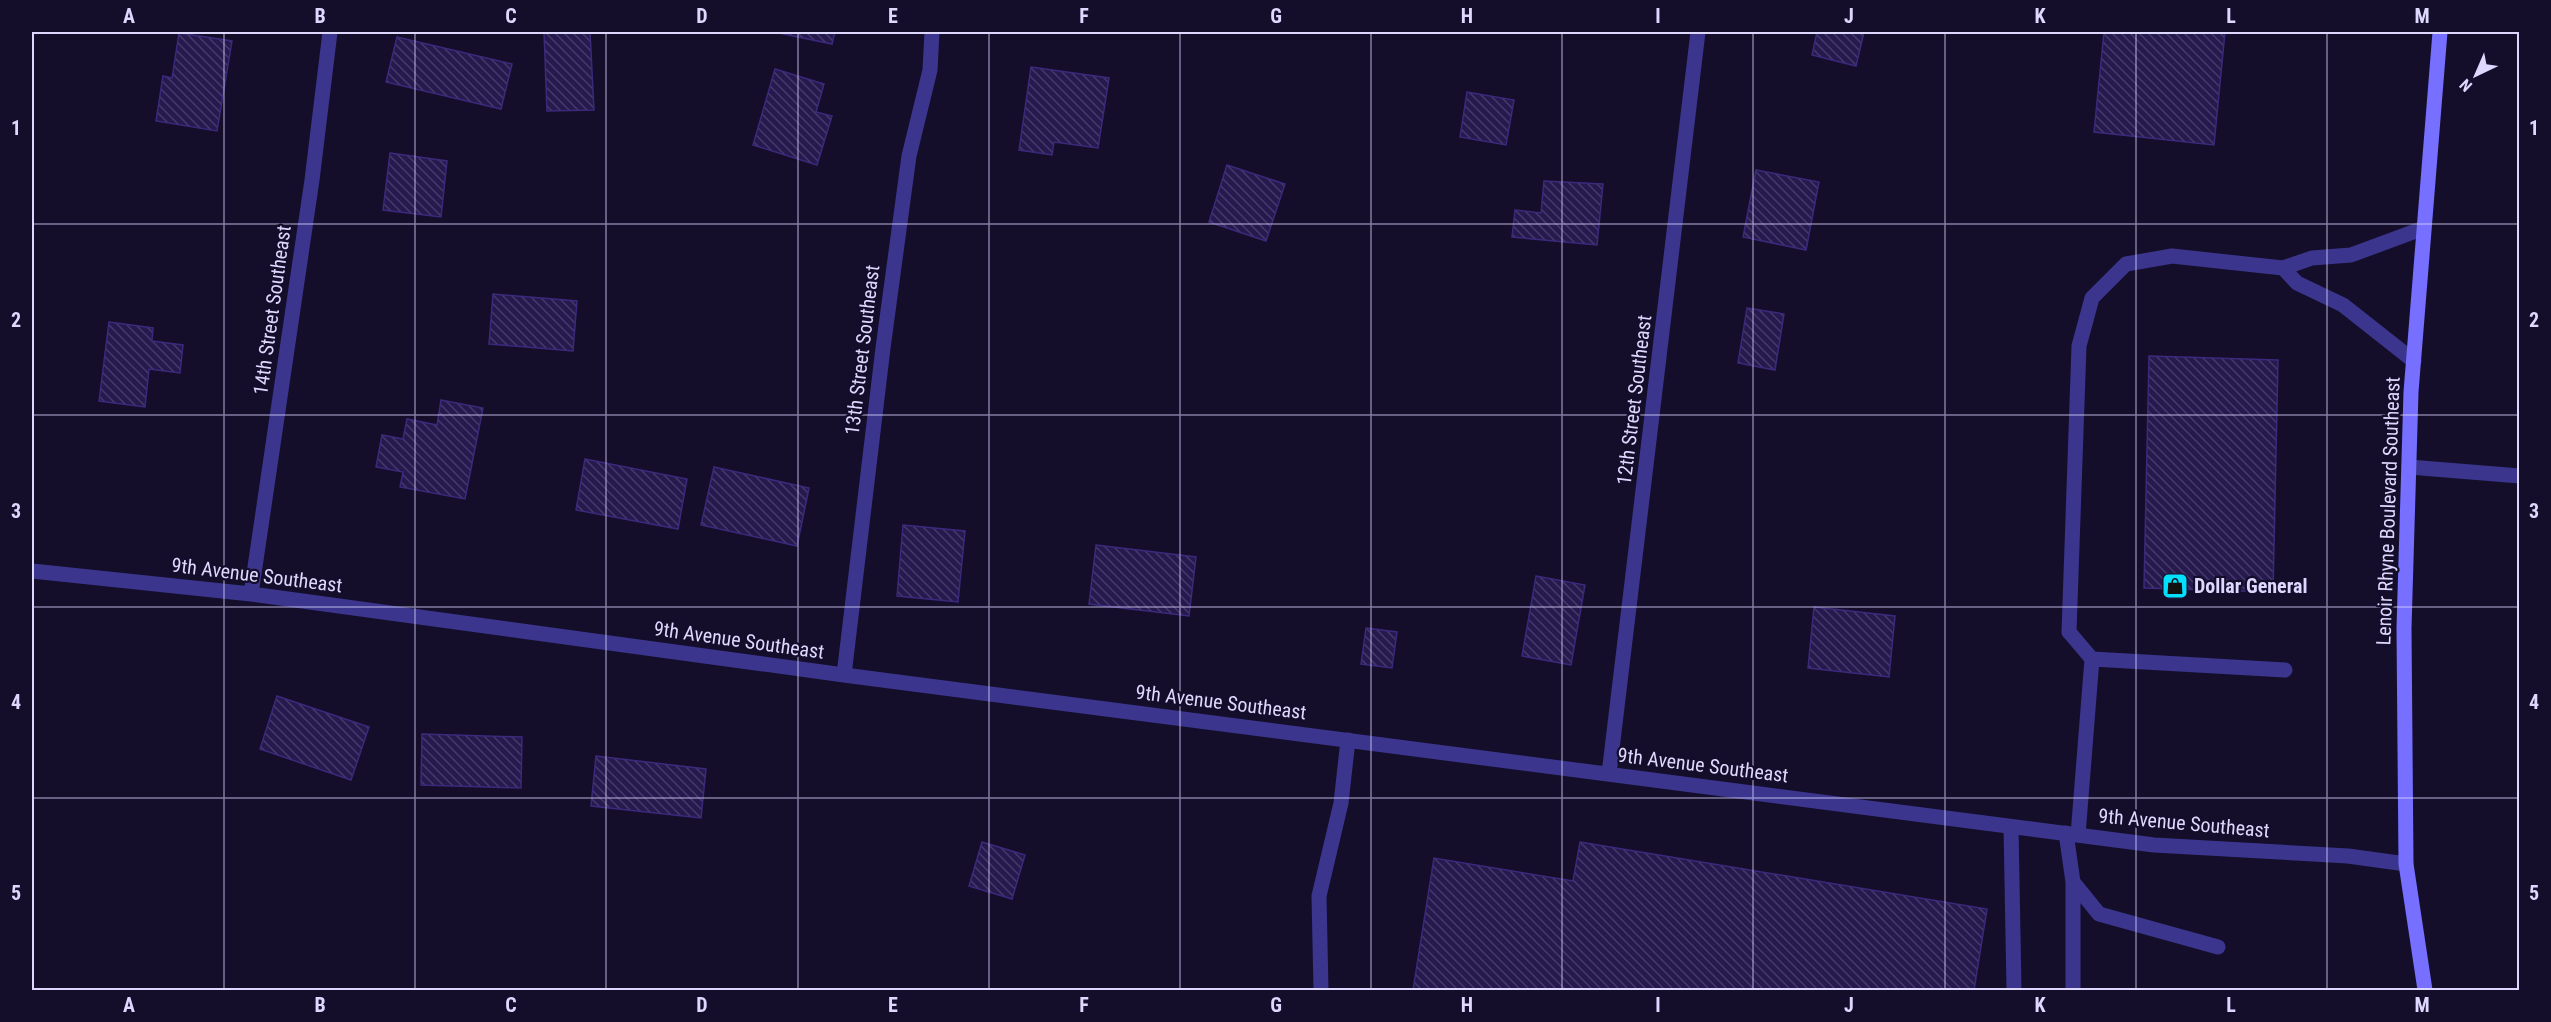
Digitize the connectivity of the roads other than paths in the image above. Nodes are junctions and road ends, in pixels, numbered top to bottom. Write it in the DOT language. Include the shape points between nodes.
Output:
graph roads {
  1 [pos="330,32"];
  2 [pos="932,32"];
  3 [pos="1698,32"];
  4 [pos="2440,32"];
  5 [pos="2424,228"];
  6 [pos="2283,268"];
  7 [pos="2414,361"];
  8 [pos="2409,467"];
  9 [pos="2520,476"];
  10 [pos="32,571"];
  11 [pos="251,594"];
  12 [pos="2092,659"];
  13 [pos="2285,670"];
  14 [pos="844,675"];
  15 [pos="1348,740"];
  16 [pos="1609,774"];
  17 [pos="2012,827"];
  18 [pos="2072,834"];
  19 [pos="2406,864"];
  20 [pos="2073,882"];
  21 [pos="2218,948"];
  22 [pos="1322,990"];
  23 [pos="2014,990"];
  24 [pos="2073,990"];
  25 [pos="2425,990"];
  1 -- 11 [label="street, 14th Street Southeast"];
  2 -- 14 [label="street, 13th Street Southeast" via="930,70 909,156 899,224"];
  3 -- 16 [label="street, 12th Street Southeast"];
  4 -- 5 [label="main road, Lenoir Rhyne Boulevard Southeast"];
  5 -- 6 [label="street" via="2351,255 2312,258"];
  5 -- 7 [label="main road, Lenoir Rhyne Boulevard Southeast"];
  6 -- 7 [label="street" via="2297,283 2343,305"];
  6 -- 12 [label="street" via="2172,256 2126,264 2092,298 2079,346 2069,632"];
  7 -- 8 [label="main road, Lenoir Rhyne Boulevard Southeast"];
  8 -- 9 [label="street"];
  8 -- 19 [label="main road, Lenoir Rhyne Boulevard Southeast" via="2404,628"];
  10 -- 11 [label="street, 9th Avenue Southeast"];
  11 -- 14 [label="street, 9th Avenue Southeast"];
  12 -- 13 [label="street"];
  12 -- 18 [label="street"];
  14 -- 15 [label="street, 9th Avenue Southeast"];
  15 -- 16 [label="street, 9th Avenue Southeast"];
  15 -- 22 [label="street" via="1341,803 1319,896"];
  16 -- 17 [label="street, 9th Avenue Southeast"];
  17 -- 18 [label="street, 9th Avenue Southeast"];
  17 -- 23 [label="street"];
  18 -- 19 [label="street, 9th Avenue Southeast" via="2154,845 2348,856"];
  18 -- 20 [label="street"];
  19 -- 25 [label="main road, Lenoir Rhyne Boulevard Southeast"];
  20 -- 21 [label="street" via="2099,914"];
  20 -- 24 [label="street"];
}
